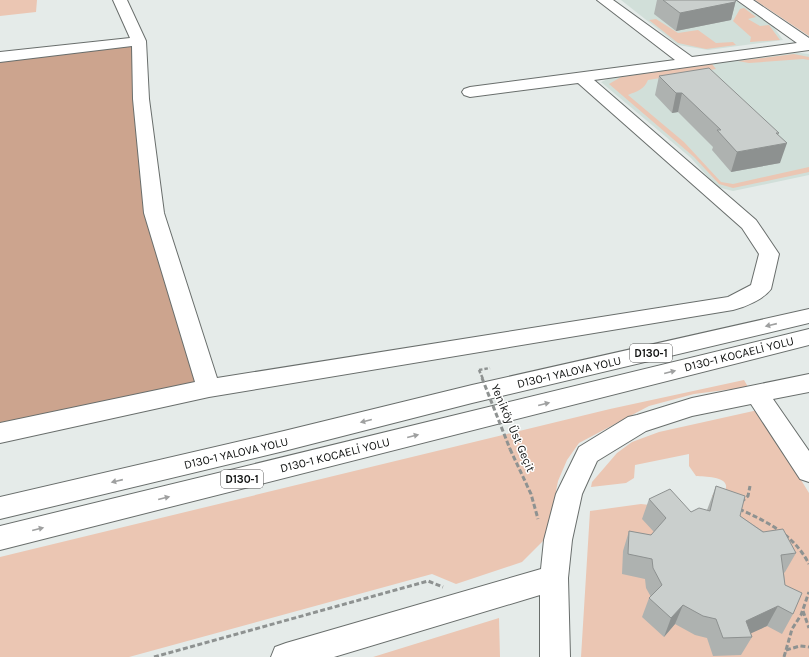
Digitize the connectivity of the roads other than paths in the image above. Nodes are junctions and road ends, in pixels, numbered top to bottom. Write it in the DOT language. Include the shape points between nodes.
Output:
graph roads {
  1 [pos="120,0"];
  2 [pos="604,0"];
  3 [pos="744,0"];
  4 [pos="139,42"];
  5 [pos="809,45"];
  6 [pos="0,57"];
  7 [pos="688,62"];
  8 [pos="582,78"];
  9 [pos="470,92"];
  10 [pos="809,316"];
  11 [pos="809,337"];
  12 [pos="809,383"];
  13 [pos="209,388"];
  14 [pos="757,394"];
  15 [pos="0,433"];
  16 [pos="809,472"];
  17 [pos="0,508"];
  18 [pos="0,538"];
  19 [pos="554,578"];
  20 [pos="286,657"];
  21 [pos="555,657"];
  1 -- 4 [label="main road"];
  2 -- 7 [label="main road"];
  3 -- 5 [label="main road"];
  4 -- 6 [label="main road"];
  4 -- 13 [label="main road" via="140,99 154,214"];
  5 -- 7 [label="main road"];
  7 -- 8 [label="main road"];
  8 -- 9 [label="main road"];
  8 -- 13 [label="main road" via="749,224 769,254 760,289 733,303"];
  10 -- 17 [label="main road, D130-1 YALOVA YOLU / D130-1, one-way"];
  18 -- 11 [label="main road, D130-1 KOCAELİ YOLU / D130-1, one-way"];
  12 -- 14 [label="main road"];
  13 -- 15 [label="main road"];
  14 -- 16 [label="main road"];
  14 -- 19 [label="main road" via="692,407 637,424 588,454 569,494 558,540"];
  19 -- 20 [label="main road"];
  19 -- 21 [label="main road"];
}
